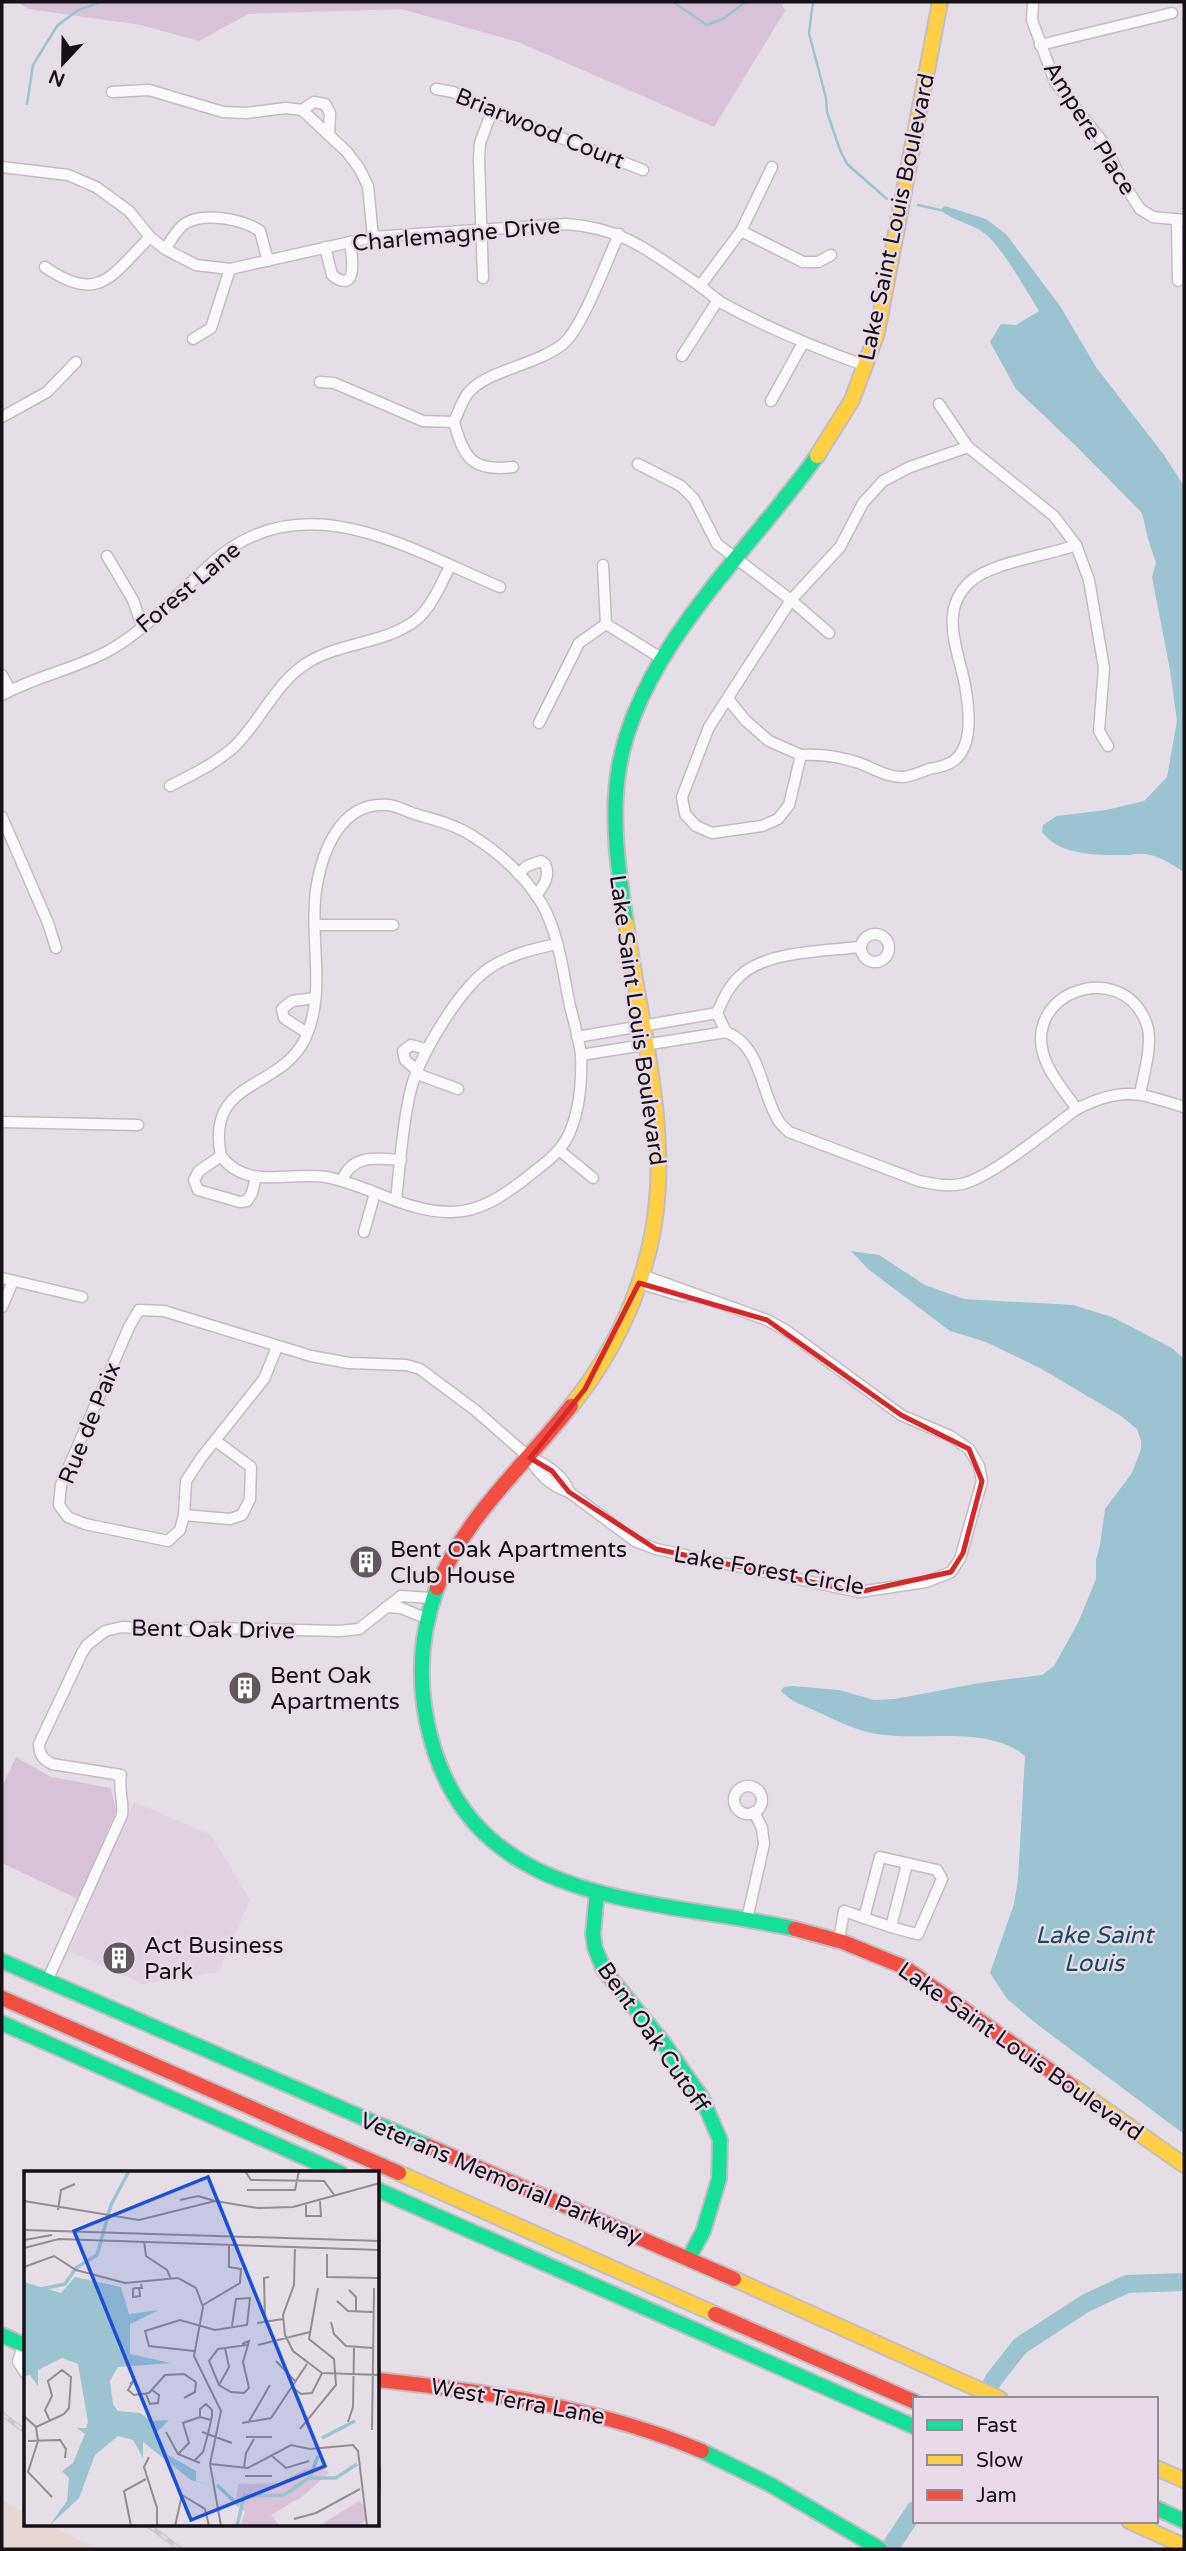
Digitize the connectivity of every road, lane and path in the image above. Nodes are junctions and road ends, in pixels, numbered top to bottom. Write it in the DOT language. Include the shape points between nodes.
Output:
graph roads {
  1 [pos="940,2"];
  2 [pos="1033,2"];
  3 [pos="1172,13"];
  4 [pos="1040,45"];
  5 [pos="436,89"];
  6 [pos="111,92"];
  7 [pos="302,110"];
  8 [pos="492,111"];
  9 [pos="329,134"];
  10 [pos="2,167"];
  11 [pos="772,167"];
  12 [pos="643,170"];
  13 [pos="1181,220"];
  14 [pos="482,230"];
  15 [pos="741,231"];
  16 [pos="619,234"];
  17 [pos="150,237"];
  18 [pos="373,237"];
  19 [pos="350,242"];
  20 [pos="325,247"];
  21 [pos="165,249"];
  22 [pos="831,255"];
  23 [pos="268,261"];
  24 [pos="45,267"];
  25 [pos="230,269"];
  26 [pos="483,278"];
  27 [pos="1178,281"];
  28 [pos="700,286"];
  29 [pos="718,300"];
  30 [pos="192,339"];
  31 [pos="803,343"];
  32 [pos="682,356"];
  33 [pos="76,362"];
  34 [pos="866,366"];
  35 [pos="320,382"];
  36 [pos="771,401"];
  37 [pos="939,404"];
  38 [pos="2,417"];
  39 [pos="454,422"];
  40 [pos="968,447"];
  41 [pos="638,464"];
  42 [pos="513,467"];
  43 [pos="1076,545"];
  44 [pos="107,556"];
  45 [pos="736,558"];
  46 [pos="603,565"];
  47 [pos="450,566"];
  48 [pos="500,587"];
  49 [pos="791,600"];
  50 [pos="606,624"];
  51 [pos="142,626"];
  52 [pos="829,634"];
  53 [pos="661,658"];
  54 [pos="2,675"];
  55 [pos="6,692"];
  56 [pos="728,699"];
  57 [pos="540,723"];
  58 [pos="1108,746"];
  59 [pos="801,755"];
  60 [pos="170,786"];
  61 [pos="2,817"];
  62 [pos="518,874"];
  63 [pos="536,896"];
  64 [pos="316,925"];
  65 [pos="393,925"];
  66 [pos="557,944"];
  67 [pos="860,947"];
  68 [pos="56,948"];
  69 [pos="315,998"];
  70 [pos="717,1013"];
  71 [pos="641,1026"];
  72 [pos="726,1032"];
  73 [pos="307,1033"];
  74 [pos="577,1037"];
  75 [pos="645,1044"];
  76 [pos="426,1049"];
  77 [pos="580,1055"];
  78 [pos="417,1072"];
  79 [pos="458,1089"];
  80 [pos="1140,1093"];
  81 [pos="1184,1107"];
  82 [pos="1077,1109"];
  83 [pos="2,1122"];
  84 [pos="138,1125"];
  85 [pos="559,1150"];
  86 [pos="221,1156"];
  87 [pos="401,1160"];
  88 [pos="256,1177"];
  89 [pos="593,1178"];
  90 [pos="342,1181"];
  91 [pos="375,1193"];
  92 [pos="396,1200"];
  93 [pos="364,1232"];
  94 [pos="7,1279"];
  95 [pos="641,1279"];
  96 [pos="82,1297"];
  97 [pos="2,1307"];
  98 [pos="277,1347"];
  99 [pos="216,1441"];
  100 [pos="530,1458"];
  101 [pos="184,1514"];
  102 [pos="431,1598"];
  103 [pos="387,1606"];
  104 [pos="425,1618"];
  105 [pos="754,1812"];
  106 [pos="907,1864"];
  107 [pos="597,1892"];
  108 [pos="864,1918"];
  109 [pos="747,1919"];
  110 [pos="891,1927"];
  111 [pos="839,1940"];
  112 [pos="2,1961"];
  113 [pos="47,1981"];
  114 [pos="2,1998"];
  115 [pos="2,2023"];
  116 [pos="1184,2165"];
  117 [pos="335,2171"];
  118 [pos="380,2191"];
  119 [pos="688,2259"];
  120 [pos="2,2335"];
  121 [pos="24,2345"];
  122 [pos="24,2347"];
  123 [pos="24,2371"];
  124 [pos="380,2380"];
  125 [pos="996,2397"];
  126 [pos="913,2401"];
  127 [pos="912,2426"];
  128 [pos="1158,2469"];
  129 [pos="1184,2480"];
  130 [pos="1158,2509"];
  131 [pos="1184,2521"];
  132 [pos="1133,2523"];
  133 [pos="1184,2546"];
  134 [pos="880,2549"];
  1 -- 34 [label="main road, Lake Saint Louis Boulevard" via="877,333"];
  2 -- 4 [label="street, Ampere Place" via="1032,20"];
  3 -- 4 [label="street"];
  4 -- 13 [label="street, Ampere Place" via="1055,82 1107,146 1140,209 1153,217"];
  5 -- 8 [label="street, Briarwood Court"];
  6 -- 7 [label="street" via="149,90 223,112"];
  7 -- 9 [label="street"];
  7 -- 9 [label="street" via="314,102 325,104 330,113"];
  8 -- 12 [label="street, Briarwood Court"];
  8 -- 14 [label="street" via="480,143"];
  9 -- 18 [label="street" via="359,168 368,186"];
  10 -- 17 [label="street, Charlemagne Drive" via="68,175 96,187 129,211"];
  11 -- 15 [label="street"];
  13 -- 27 [label="street"];
  14 -- 16 [label="street, Charlemagne Drive" via="566,224"];
  14 -- 18 [label="street, Charlemagne Drive"];
  14 -- 26 [label="street"];
  15 -- 22 [label="street" via="803,262 818,262"];
  15 -- 28 [label="street"];
  16 -- 28 [label="street, Charlemagne Drive"];
  16 -- 39 [label="street" via="576,329 564,343 537,361 483,380 467,394"];
  17 -- 21 [label="street, Charlemagne Drive"];
  17 -- 24 [label="street" via="110,278 96,285 60,278"];
  18 -- 19 [label="street, Charlemagne Drive"];
  19 -- 20 [label="street, Charlemagne Drive"];
  19 -- 20 [label="street" via="354,267 345,280 332,275"];
  20 -- 23 [label="street, Charlemagne Drive"];
  21 -- 23 [label="street" via="189,222 201,218 231,221 260,231"];
  21 -- 25 [label="street, Charlemagne Drive" via="196,265"];
  23 -- 25 [label="street, Charlemagne Drive"];
  25 -- 30 [label="street" via="211,328"];
  28 -- 29 [label="street, Charlemagne Drive"];
  29 -- 31 [label="street, Charlemagne Drive"];
  29 -- 32 [label="street"];
  31 -- 34 [label="street, Charlemagne Drive"];
  31 -- 36 [label="street"];
  33 -- 38 [label="street" via="47,392"];
  34 -- 45 [label="main road, Lake Saint Louis Boulevard" via="844,415 818,455"];
  35 -- 39 [label="street" via="334,383 423,421"];
  37 -- 40 [label="street"];
  39 -- 42 [label="street" via="460,445 470,459 489,469"];
  40 -- 43 [label="street" via="1054,516"];
  40 -- 49 [label="street" via="883,481 863,503 840,547"];
  41 -- 45 [label="street" via="681,486 695,499 717,544"];
  43 -- 58 [label="street" via="1089,580 1104,668 1099,730"];
  43 -- 59 [label="street" via="991,570 972,580 959,595 952,615 952,637 965,686 968,731 965,748 951,763 905,777 890,776 857,762"];
  44 -- 51 [label="street" via="133,600"];
  45 -- 49 [label="street"];
  45 -- 53 [label="main road, Lake Saint Louis Boulevard"];
  46 -- 50 [label="street"];
  47 -- 48 [label="street, Forest Lane"];
  47 -- 51 [label="street, Forest Lane" via="343,526 301,523 264,530 221,556"];
  47 -- 60 [label="street" via="416,619 306,664 283,685 234,747"];
  49 -- 52 [label="street"];
  49 -- 56 [label="street"];
  50 -- 53 [label="street"];
  50 -- 57 [label="street" via="579,643"];
  51 -- 55 [label="street, Forest Lane" via="110,650"];
  53 -- 71 [label="main road, Lake Saint Louis Boulevard" via="624,739 618,780 616,856"];
  54 -- 55 [label="street"];
  56 -- 59 [label="street" via="769,741"];
  56 -- 59 [label="street" via="709,727 682,797 685,814 696,827 712,832 762,826 778,819 789,805"];
  61 -- 68 [label="street"];
  62 -- 63 [label="street"];
  62 -- 63 [label="street" via="527,866 545,864 547,875"];
  62 -- 64 [label="street" via="464,830 389,805 359,807 338,827 324,859 316,892"];
  63 -- 66 [label="street"];
  64 -- 65 [label="street"];
  64 -- 69 [label="street"];
  66 -- 74 [label="street"];
  66 -- 76 [label="street" via="518,953 489,968 469,988"];
  67 -- 70 [label="street" via="757,963 740,975"];
  69 -- 73 [label="street"];
  69 -- 73 [label="street" via="299,998 282,1009 284,1018"];
  70 -- 71 [label="street"];
  70 -- 72 [label="street"];
  71 -- 74 [label="street"];
  71 -- 75 [label="main road, Lake Saint Louis Boulevard"];
  72 -- 75 [label="street"];
  72 -- 82 [label="street" via="748,1048 778,1119 789,1132 937,1185 980,1178"];
  73 -- 86 [label="street" via="284,1063 231,1099 217,1136"];
  74 -- 77 [label="street"];
  75 -- 77 [label="street"];
  75 -- 95 [label="main road, Lake Saint Louis Boulevard" via="660,1172 654,1237"];
  76 -- 78 [label="street"];
  76 -- 78 [label="street" via="411,1045 403,1051"];
  77 -- 85 [label="street" via="578,1107"];
  78 -- 79 [label="street"];
  78 -- 87 [label="street"];
  80 -- 81 [label="street"];
  80 -- 82 [label="street" via="1116,1095"];
  80 -- 82 [label="street" via="1148,1026 1138,1007 1124,995 1102,987 1078,989 1052,1008 1043,1026 1042,1046 1047,1065"];
  83 -- 84 [label="street"];
  85 -- 89 [label="street"];
  85 -- 92 [label="street" via="505,1194 479,1207 429,1210"];
  86 -- 88 [label="street" via="239,1172"];
  86 -- 88 [label="street" via="199,1171 194,1180 198,1190 247,1201"];
  87 -- 90 [label="street" via="357,1161"];
  87 -- 92 [label="street"];
  88 -- 90 [label="street"];
  90 -- 91 [label="street"];
  91 -- 92 [label="street"];
  91 -- 93 [label="street"];
  94 -- 96 [label="street"];
  94 -- 97 [label="street"];
  95 -- 100 [label="main road, Lake Saint Louis Boulevard" via="608,1355"];
  95 -- 100 [label="street, Lake Forest Circle" via="767,1320 901,1415 970,1448 982,1480 960,1559 951,1572 926,1582 859,1592 656,1549 635,1541 561,1490 535,1469"];
  98 -- 99 [label="street, Rue de Paix" via="264,1379"];
  98 -- 100 [label="street, Rue de Paix" via="349,1363 420,1369"];
  98 -- 101 [label="street, Rue de Paix" via="164,1311 139,1310 129,1327 61,1485 59,1505 68,1517 85,1524 168,1541 180,1530"];
  99 -- 101 [label="street, Rue de Paix" via="186,1481"];
  99 -- 101 [label="street" via="251,1467 250,1499 242,1515 230,1519"];
  100 -- 102 [label="main road, Lake Saint Louis Boulevard" via="466,1533"];
  102 -- 103 [label="street, Bent Oak Drive" via="401,1596"];
  102 -- 104 [label="main road, Lake Saint Louis Boulevard"];
  103 -- 104 [label="street"];
  103 -- 113 [label="street, Bent Oak Drive" via="359,1629 122,1628 105,1631 87,1645 39,1752 52,1764 121,1775 123,1807"];
  104 -- 107 [label="main road, Lake Saint Louis Boulevard" via="421,1688 433,1749 455,1800 481,1832 515,1860"];
  105 -- 109 [label="street" via="764,1844"];
  106 -- 108 [label="street" via="880,1857"];
  106 -- 110 [label="street"];
  106 -- 110 [label="street" via="937,1870 942,1880 918,1934"];
  107 -- 109 [label="main road, Lake Saint Louis Boulevard"];
  107 -- 119 [label="main road, Bent Oak Cutoff" via="594,1948 604,1970 702,2098 720,2140 719,2179 703,2232"];
  108 -- 110 [label="street"];
  108 -- 111 [label="street" via="844,1911"];
  109 -- 111 [label="main road, Lake Saint Louis Boulevard"];
  111 -- 116 [label="main road, Lake Saint Louis Boulevard" via="904,1967"];
  112 -- 113 [label="main road, Veterans Memorial Parkway"];
  113 -- 119 [label="main road, Veterans Memorial Parkway"];
  114 -- 126 [label="main road"];
  115 -- 117 [label="main road"];
  118 -- 127 [label="main road"];
  119 -- 125 [label="main road, Veterans Memorial Parkway"];
  120 -- 121 [label="main road"];
  122 -- 123 [label="street" via="18,2361"];
  124 -- 134 [label="main road, West Terra Lane" via="489,2392 617,2419 703,2451"];
  128 -- 129 [label="main road"];
  130 -- 131 [label="main road"];
  132 -- 133 [label="main road"];
}
